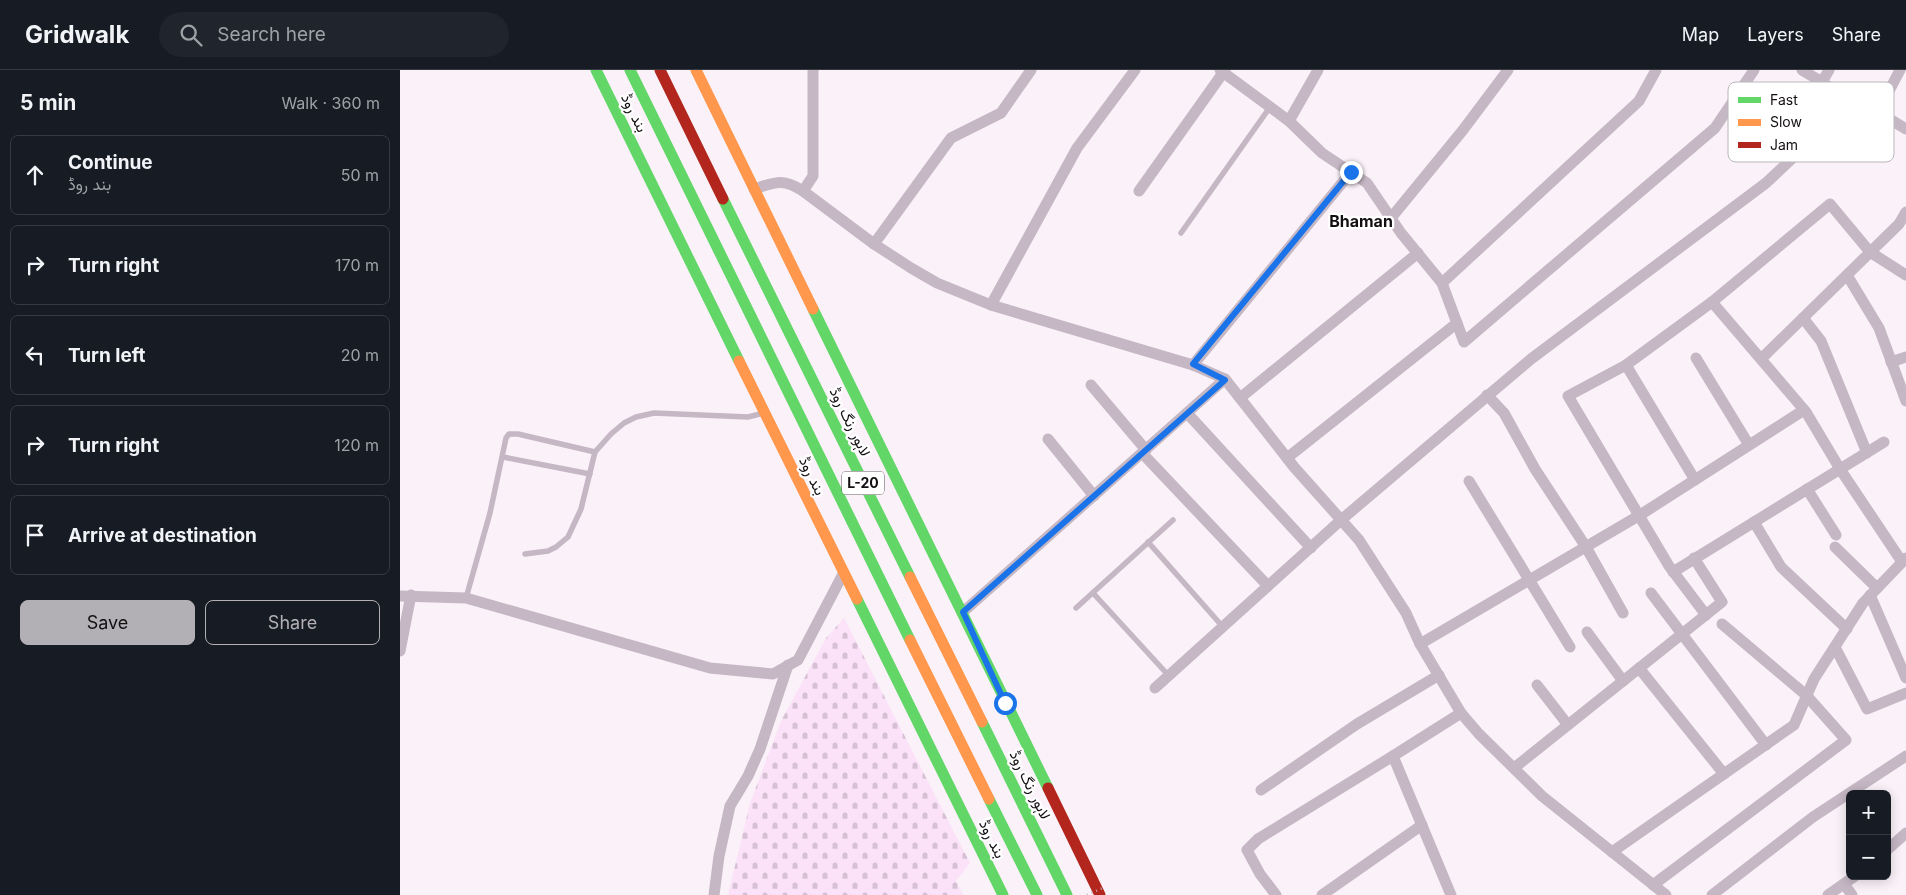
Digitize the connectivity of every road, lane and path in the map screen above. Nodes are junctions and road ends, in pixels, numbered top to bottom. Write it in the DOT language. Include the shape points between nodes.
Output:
graph roads {
  1 [pos="596,70"];
  2 [pos="630,70"];
  3 [pos="660,70"];
  4 [pos="696,70"];
  5 [pos="813,70"];
  6 [pos="1031,70"];
  7 [pos="1135,70"];
  8 [pos="1318,70"];
  9 [pos="1508,70"];
  10 [pos="1656,70"];
  11 [pos="1754,70"];
  12 [pos="1802,70"];
  13 [pos="1829,70"];
  14 [pos="1900,70"];
  15 [pos="1223,71"];
  16 [pos="1746,82"];
  17 [pos="1822,82"];
  18 [pos="1894,82"];
  19 [pos="1270,106"];
  20 [pos="1728,108"];
  21 [pos="1289,121"];
  22 [pos="1894,122"];
  23 [pos="1906,129"];
  24 [pos="1788,162"];
  25 [pos="1351,172"];
  26 [pos="754,189"];
  27 [pos="803,191"];
  28 [pos="1139,191"];
  29 [pos="1906,212"];
  30 [pos="1391,218"];
  31 [pos="1181,234"];
  32 [pos="874,244"];
  33 [pos="1870,252"];
  34 [pos="1418,253"];
  35 [pos="1847,275"];
  36 [pos="1906,275"];
  37 [pos="1442,283"];
  38 [pos="1712,302"];
  39 [pos="991,305"];
  40 [pos="1803,318"];
  41 [pos="1457,323"];
  42 [pos="1906,357"];
  43 [pos="1696,358"];
  44 [pos="1761,359"];
  45 [pos="1891,362"];
  46 [pos="1193,364"];
  47 [pos="1626,365"];
  48 [pos="1225,380"];
  49 [pos="1091,385"];
  50 [pos="1487,396"];
  51 [pos="1240,398"];
  52 [pos="1906,401"];
  53 [pos="1804,410"];
  54 [pos="764,413"];
  55 [pos="1187,413"];
  56 [pos="1048,439"];
  57 [pos="1884,442"];
  58 [pos="1750,445"];
  59 [pos="1144,451"];
  60 [pos="595,452"];
  61 [pos="1867,452"];
  62 [pos="503,457"];
  63 [pos="1287,458"];
  64 [pos="1840,469"];
  65 [pos="590,474"];
  66 [pos="1695,480"];
  67 [pos="1469,481"];
  68 [pos="1808,489"];
  69 [pos="1094,496"];
  70 [pos="1640,515"];
  71 [pos="1174,520"];
  72 [pos="1341,520"];
  73 [pos="1754,522"];
  74 [pos="1836,535"];
  75 [pos="1148,542"];
  76 [pos="1586,547"];
  77 [pos="1835,547"];
  78 [pos="1311,548"];
  79 [pos="525,554"];
  80 [pos="1694,558"];
  81 [pos="1904,560"];
  82 [pos="1673,572"];
  83 [pos="843,574"];
  84 [pos="1530,581"];
  85 [pos="1268,586"];
  86 [pos="1874,592"];
  87 [pos="1093,593"];
  88 [pos="1651,593"];
  89 [pos="406,596"];
  90 [pos="466,598"];
  91 [pos="1076,608"];
  92 [pos="963,612"];
  93 [pos="1623,614"];
  94 [pos="1706,615"];
  95 [pos="1722,624"];
  96 [pos="1223,627"];
  97 [pos="1847,629"];
  98 [pos="1587,632"];
  99 [pos="1682,634"];
  100 [pos="1420,644"];
  101 [pos="1570,647"];
  102 [pos="1836,647"];
  103 [pos="400,651"];
  104 [pos="788,665"];
  105 [pos="1639,668"];
  106 [pos="1439,675"];
  107 [pos="1169,676"];
  108 [pos="1906,678"];
  109 [pos="1623,681"];
  110 [pos="1537,685"];
  111 [pos="1155,688"];
  112 [pos="1906,693"];
  113 [pos="1806,695"];
  114 [pos="1461,713"];
  115 [pos="1568,725"];
  116 [pos="1766,745"];
  117 [pos="1393,756"];
  118 [pos="1906,756"];
  119 [pos="1514,768"];
  120 [pos="1724,774"];
  121 [pos="1261,790"];
  122 [pos="1422,825"];
  123 [pos="1906,833"];
  124 [pos="1891,846"];
  125 [pos="1612,852"];
  126 [pos="1850,880"];
  127 [pos="1844,884"];
  128 [pos="1653,885"];
  129 [pos="1103,891"];
  130 [pos="714,895"];
  131 [pos="1003,895"];
  132 [pos="1038,895"];
  133 [pos="1067,895"];
  134 [pos="1087,895"];
  135 [pos="1276,895"];
  136 [pos="1322,895"];
  137 [pos="1451,895"];
  138 [pos="1666,895"];
  139 [pos="1712,895"];
  140 [pos="1828,895"];
  141 [pos="1852,895"];
  1 -- 54 [label="main road, بند روڈ"];
  2 -- 132 [label="main road, L-20"];
  3 -- 133 [label="main road, لاہور رنگ روڈ / L-20"];
  4 -- 26 [label="main road"];
  5 -- 27 [label="street" via="813,176"];
  6 -- 32 [label="street" via="1001,113 951,138"];
  7 -- 39 [label="street" via="1077,148"];
  8 -- 21 [label="street"];
  9 -- 30 [label="street"];
  10 -- 37 [label="street" via="1639,100"];
  11 -- 16 [label="street"];
  12 -- 17 [label="street"];
  13 -- 17 [label="street"];
  14 -- 18 [label="street"];
  15 -- 19 [label="street"];
  15 -- 28 [label="street"];
  19 -- 21 [label="street"];
  19 -- 31 [label="lane"];
  20 -- 41 [label="street" via="1714,128 1464,342"];
  21 -- 25 [label="street" via="1322,153"];
  22 -- 23 [label="street"];
  24 -- 50 [label="street"];
  25 -- 30 [label="street" via="1367,183"];
  25 -- 46 [label="street"];
  26 -- 27 [label="street" via="783,182"];
  26 -- 92 [label="main road"];
  27 -- 32 [label="street"];
  29 -- 33 [label="street"];
  30 -- 34 [label="street"];
  32 -- 39 [label="street" via="937,283"];
  33 -- 35 [label="street"];
  33 -- 36 [label="street"];
  33 -- 38 [label="street" via="1830,204"];
  34 -- 37 [label="street"];
  34 -- 51 [label="street"];
  35 -- 40 [label="street"];
  35 -- 45 [label="street" via="1878,328"];
  37 -- 41 [label="street"];
  38 -- 44 [label="street"];
  38 -- 47 [label="street"];
  39 -- 46 [label="street"];
  40 -- 44 [label="street"];
  40 -- 61 [label="street" via="1821,341"];
  41 -- 63 [label="street"];
  42 -- 45 [label="street"];
  43 -- 58 [label="street"];
  44 -- 53 [label="street"];
  45 -- 52 [label="street"];
  46 -- 48 [label="street"];
  47 -- 66 [label="street"];
  47 -- 70 [label="street" via="1568,396"];
  48 -- 51 [label="street"];
  48 -- 55 [label="street"];
  49 -- 59 [label="street"];
  50 -- 72 [label="street"];
  50 -- 76 [label="street" via="1504,413 1535,469"];
  51 -- 63 [label="street"];
  53 -- 58 [label="street"];
  53 -- 64 [label="street"];
  54 -- 60 [label="lane" via="748,417 645,414 624,423"];
  54 -- 83 [label="main road, بند روڈ"];
  55 -- 59 [label="street"];
  55 -- 78 [label="street"];
  56 -- 69 [label="street"];
  57 -- 61 [label="street"];
  58 -- 66 [label="street"];
  59 -- 69 [label="street"];
  59 -- 85 [label="street"];
  60 -- 62 [label="lane" via="511,433 506,438"];
  60 -- 65 [label="lane"];
  61 -- 64 [label="street"];
  62 -- 65 [label="lane"];
  62 -- 90 [label="lane"];
  63 -- 72 [label="street"];
  64 -- 68 [label="street"];
  64 -- 81 [label="street"];
  65 -- 79 [label="lane" via="581,509 568,537 548,551"];
  66 -- 70 [label="street"];
  67 -- 84 [label="street"];
  68 -- 73 [label="street"];
  68 -- 74 [label="street"];
  69 -- 92 [label="street"];
  70 -- 76 [label="street"];
  70 -- 82 [label="street"];
  71 -- 75 [label="lane"];
  72 -- 78 [label="street"];
  72 -- 100 [label="street" via="1406,612"];
  73 -- 80 [label="street"];
  73 -- 97 [label="street" via="1781,567"];
  75 -- 87 [label="lane"];
  75 -- 96 [label="lane"];
  76 -- 84 [label="street"];
  76 -- 93 [label="street"];
  77 -- 86 [label="street"];
  78 -- 85 [label="street"];
  80 -- 82 [label="street"];
  80 -- 94 [label="street" via="1722,602"];
  81 -- 86 [label="street"];
  82 -- 94 [label="street"];
  83 -- 104 [label="street" via="798,660"];
  83 -- 131 [label="main road, بند روڈ"];
  84 -- 100 [label="street"];
  84 -- 101 [label="street"];
  85 -- 96 [label="street"];
  86 -- 97 [label="street"];
  86 -- 108 [label="street"];
  87 -- 91 [label="lane"];
  87 -- 107 [label="lane"];
  88 -- 99 [label="street"];
  89 -- 90 [label="street"];
  89 -- 103 [label="street"];
  90 -- 104 [label="street" via="710,668 772,674"];
  92 -- 129 [label="main road" via="1005,703"];
  94 -- 99 [label="street"];
  95 -- 113 [label="street"];
  96 -- 107 [label="street"];
  97 -- 102 [label="street"];
  98 -- 109 [label="street"];
  99 -- 105 [label="street"];
  99 -- 116 [label="street"];
  100 -- 106 [label="street"];
  102 -- 112 [label="street" via="1867,709"];
  102 -- 113 [label="street"];
  104 -- 130 [label="street" via="760,749 730,806"];
  105 -- 109 [label="street"];
  105 -- 120 [label="street"];
  106 -- 114 [label="street"];
  106 -- 121 [label="street" via="1357,724"];
  107 -- 111 [label="street"];
  109 -- 115 [label="street"];
  110 -- 115 [label="street"];
  113 -- 116 [label="street" via="1794,726"];
  113 -- 128 [label="street" via="1846,740"];
  114 -- 117 [label="street"];
  114 -- 119 [label="street"];
  115 -- 119 [label="street"];
  116 -- 120 [label="street"];
  117 -- 122 [label="street"];
  117 -- 135 [label="street" via="1258,839 1247,850"];
  118 -- 139 [label="street" via="1813,817"];
  119 -- 125 [label="street" via="1542,796"];
  120 -- 125 [label="street"];
  122 -- 136 [label="street"];
  122 -- 137 [label="street"];
  123 -- 124 [label="street"];
  125 -- 128 [label="street"];
  126 -- 127 [label="street"];
  127 -- 140 [label="street"];
  127 -- 141 [label="street"];
  128 -- 138 [label="street"];
  129 -- 134 [label="path, bridge"];
}
